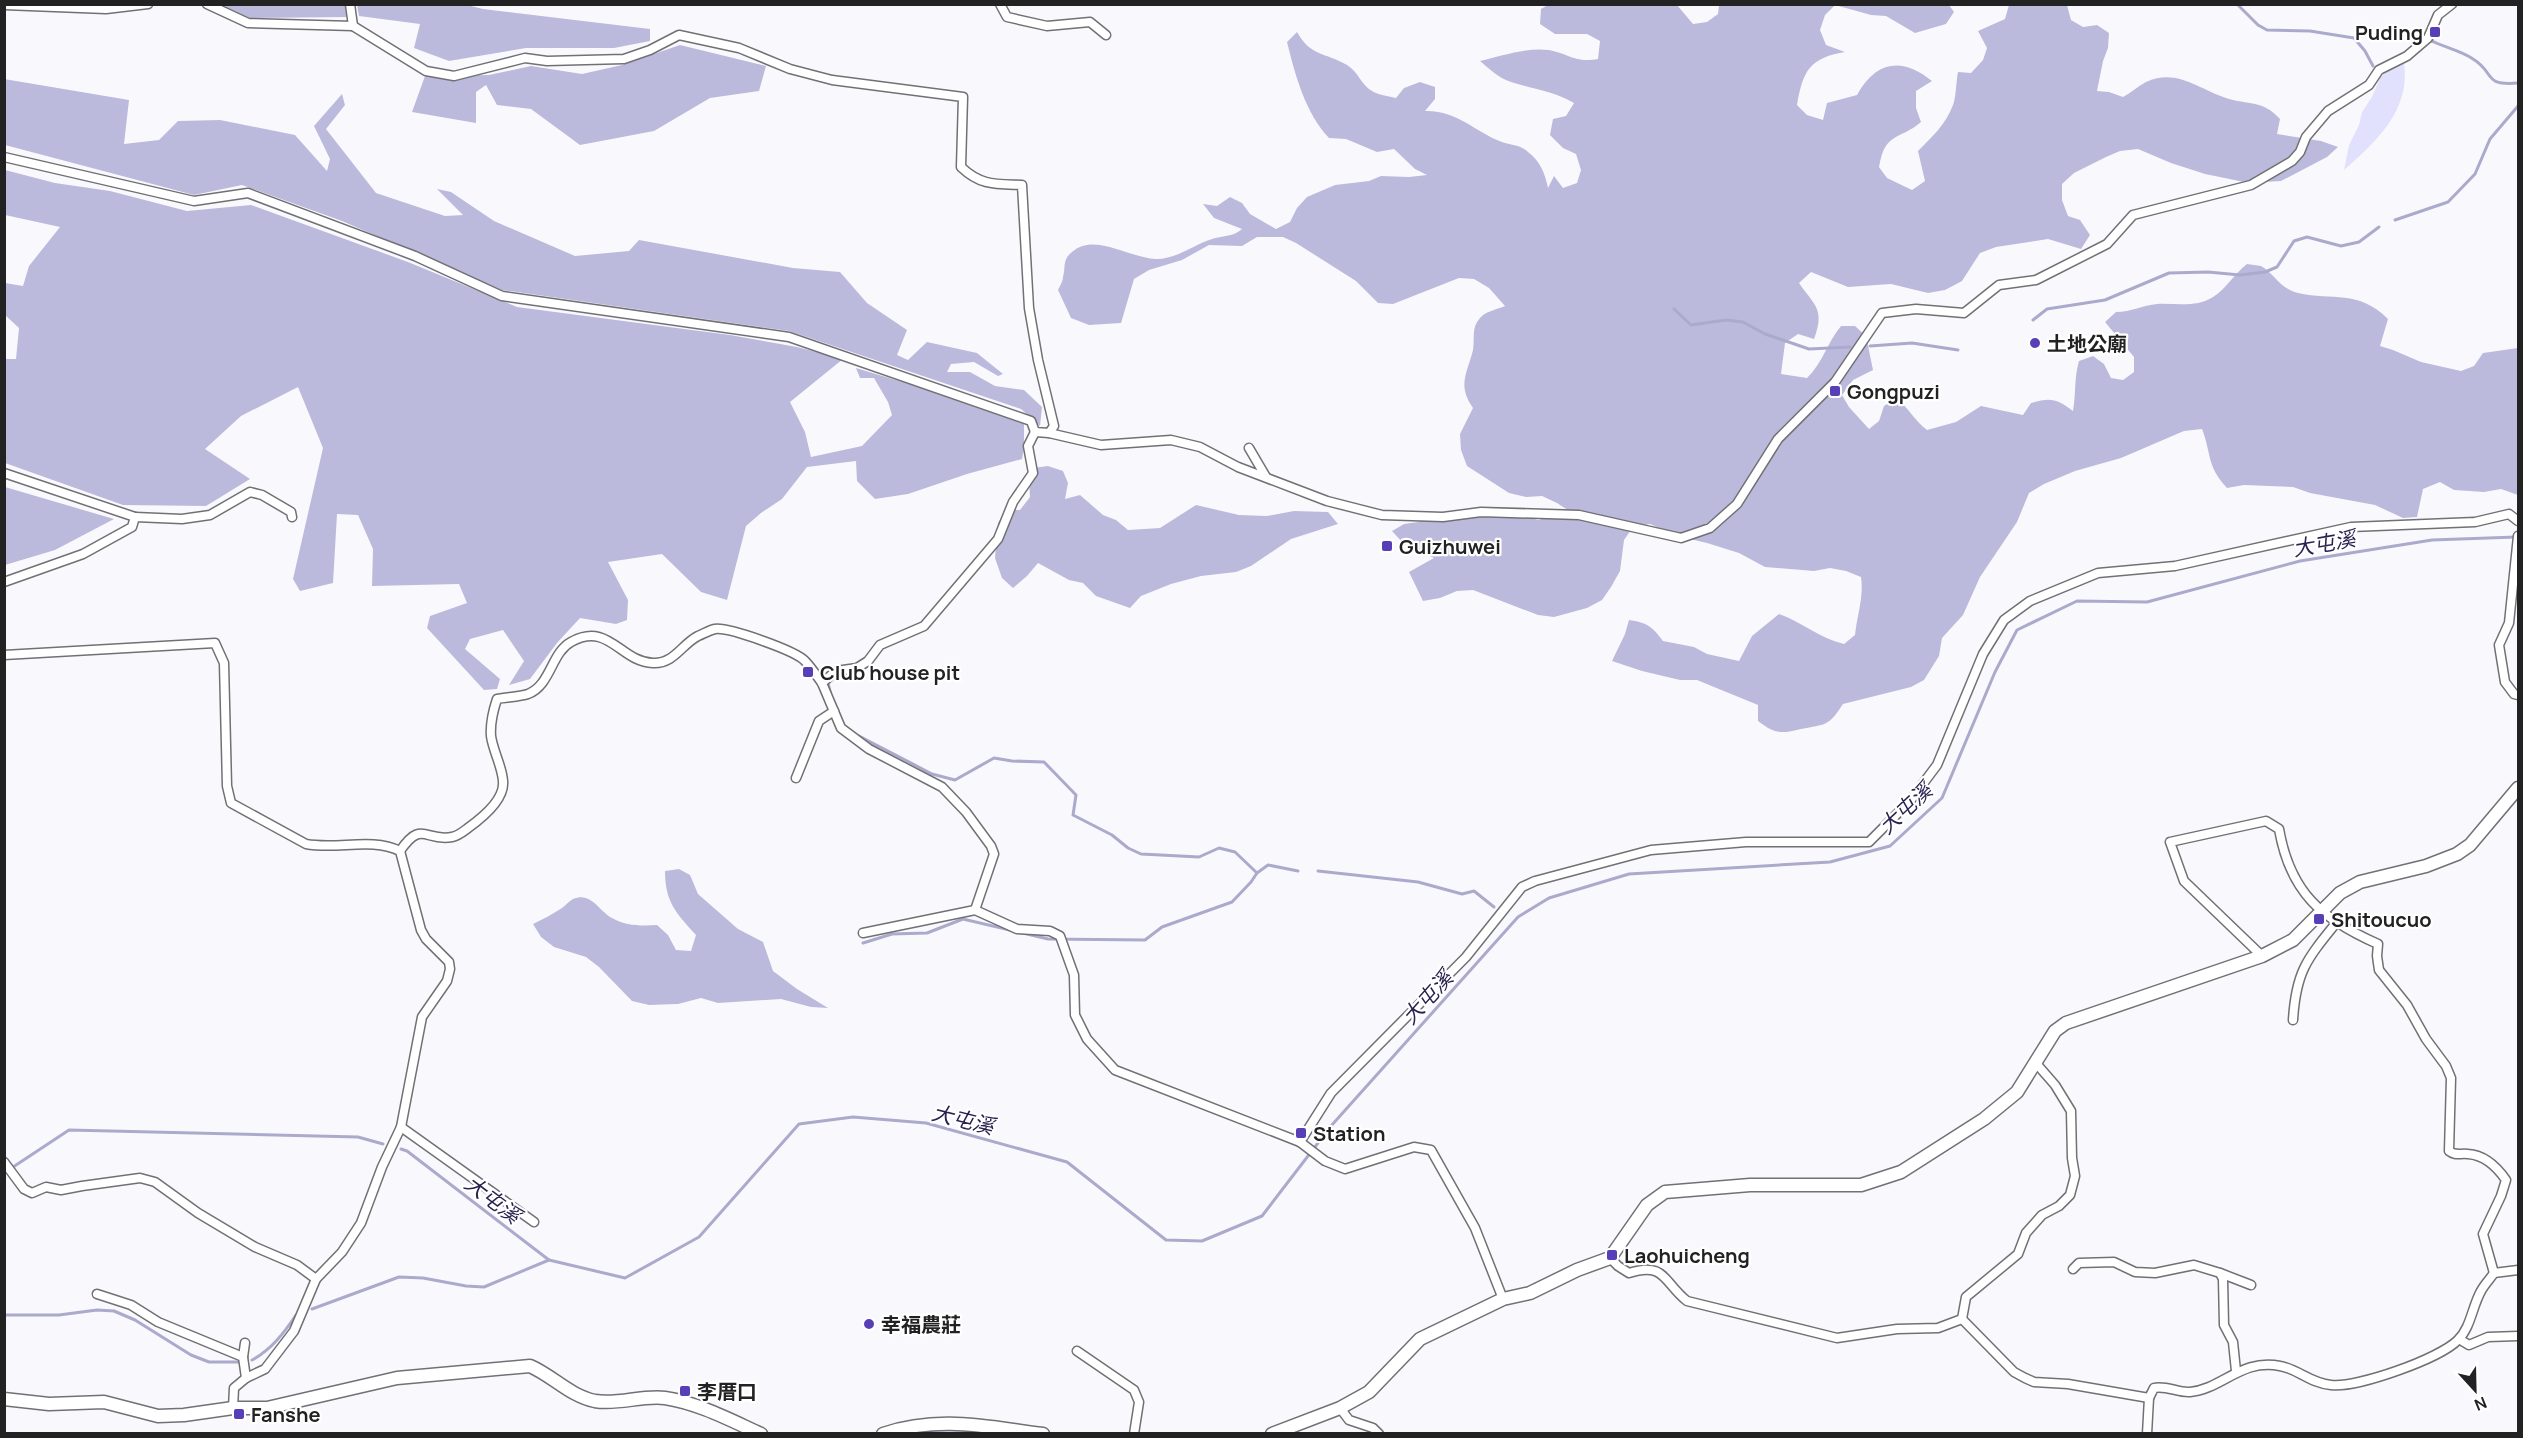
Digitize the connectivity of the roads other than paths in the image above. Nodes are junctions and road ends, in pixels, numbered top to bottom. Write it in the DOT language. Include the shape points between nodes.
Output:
graph roads {
  1 [pos="148,4"];
  2 [pos="207,4"];
  3 [pos="350,4"];
  4 [pos="1000,4"];
  5 [pos="2452,4"];
  6 [pos="4,5"];
  7 [pos="353,26"];
  8 [pos="1106,35"];
  9 [pos="4,157"];
  10 [pos="1035,432"];
  11 [pos="1049,433"];
  12 [pos="1249,448"];
  13 [pos="4,472"];
  14 [pos="1266,477"];
  15 [pos="135,517"];
  16 [pos="292,518"];
  17 [pos="2518,521"];
  18 [pos="2518,536"];
  19 [pos="2517,551"];
  20 [pos="4,582"];
  21 [pos="4,656"];
  22 [pos="822,682"];
  23 [pos="2518,695"];
  24 [pos="834,711"];
  25 [pos="796,778"];
  26 [pos="2518,788"];
  27 [pos="400,851"];
  28 [pos="975,910"];
  29 [pos="2320,910"];
  30 [pos="2337,922"];
  31 [pos="863,933"];
  32 [pos="2262,956"];
  33 [pos="2293,1020"];
  34 [pos="2035,1062"];
  35 [pos="401,1127"];
  36 [pos="1303,1144"];
  37 [pos="4,1162"];
  38 [pos="534,1222"];
  39 [pos="1610,1258"];
  40 [pos="2073,1269"];
  41 [pos="2518,1270"];
  42 [pos="2220,1273"];
  43 [pos="2494,1273"];
  44 [pos="316,1279"];
  45 [pos="2251,1285"];
  46 [pos="97,1294"];
  47 [pos="1503,1299"];
  48 [pos="1962,1320"];
  49 [pos="2518,1336"];
  50 [pos="2459,1339"];
  51 [pos="246,1343"];
  52 [pos="1077,1351"];
  53 [pos="243,1357"];
  54 [pos="2236,1371"];
  55 [pos="246,1378"];
  56 [pos="2149,1398"];
  57 [pos="4,1399"];
  58 [pos="233,1408"];
  59 [pos="1340,1408"];
  60 [pos="761,1434"];
  61 [pos="883,1434"];
  62 [pos="1043,1434"];
  63 [pos="1134,1434"];
  64 [pos="1272,1434"];
  65 [pos="1379,1434"];
  66 [pos="2146,1434"];
  1 -- 6 [label="street" via="106,9"];
  2 -- 7 [label="street" via="248,23"];
  3 -- 7 [label="street"];
  4 -- 8 [label="street" via="1007,17 1047,26 1090,22"];
  5 -- 14 [label="street" via="2438,15 2428,38 2407,56 2379,70 2369,85 2328,111 2292,161 2252,185 2133,215 2107,244 2036,280 1999,285 1964,313 1916,309 1882,313 1834,382 1778,439 1737,504 1710,528 1681,538 1579,515 1382,515 1327,501"];
  7 -- 11 [label="street" via="426,71 454,76 525,58 624,60 679,35 739,48 790,69 832,80 963,97 961,167 973,179 1022,185 1029,308 1053,414 1054,426"];
  9 -- 10 [label="street" via="194,201 248,193 415,256 502,296 789,337 1031,422"];
  10 -- 11 [label="street"];
  10 -- 22 [label="street" via="1028,446 1033,473 1013,502 998,539 924,626 880,645 868,662 836,671"];
  11 -- 14 [label="street" via="1101,445 1171,440 1200,447"];
  12 -- 14 [label="street"];
  13 -- 15 [label="street"];
  15 -- 16 [label="street" via="182,519 210,515 250,492 272,500 291,512"];
  15 -- 20 [label="street" via="132,527 83,554"];
  17 -- 36 [label="street" via="2509,514 2475,522 2351,527 2175,566 2098,573 2030,601 2004,620 1983,654 1937,765 1910,801 1869,842 1746,842 1651,850 1522,887 1466,957 1331,1093"];
  18 -- 19 [label="street"];
  19 -- 23 [label="street" via="2509,623 2499,645 2505,682"];
  21 -- 27 [label="street" via="215,643 224,663 227,786 231,803 306,844 385,844"];
  22 -- 24 [label="street"];
  22 -- 27 [label="street" via="804,659 765,641 716,629 684,644 676,655 657,664 642,663 600,636 571,642 539,688 497,699 491,736 504,782 495,804 457,836 416,834"];
  24 -- 25 [label="street" via="819,721"];
  24 -- 28 [label="street" via="841,728 869,749 942,787 991,846 994,854"];
  26 -- 29 [label="street" via="2470,845 2457,854 2360,882"];
  27 -- 35 [label="street" via="421,930 449,962 450,969 447,981 422,1017"];
  28 -- 31 [label="street"];
  28 -- 36 [label="street" via="1017,929 1050,931 1060,936 1074,975 1075,1015 1087,1039 1115,1070"];
  29 -- 30 [label="street"];
  29 -- 32 [label="street" via="2293,940"];
  29 -- 32 [label="street" via="2294,879 2278,829 2266,821 2170,842 2184,881"];
  30 -- 33 [label="street" via="2308,958 2295,989"];
  30 -- 43 [label="street" via="2378,944 2379,970 2446,1066 2451,1078 2449,1151 2494,1164 2506,1180 2483,1234"];
  32 -- 34 [label="street" via="2066,1023 2055,1031"];
  34 -- 39 [label="street" via="2017,1092 1984,1119 1901,1172 1861,1185 1750,1185 1665,1192 1647,1205"];
  34 -- 48 [label="street" via="2071,1112 2075,1176 2070,1195 2042,1215 2026,1233 2018,1254 1966,1297"];
  35 -- 38 [label="street"];
  35 -- 44 [label="street" via="361,1223 342,1252"];
  36 -- 47 [label="street" via="1325,1161 1344,1169 1414,1147 1431,1150 1475,1228"];
  37 -- 44 [label="street" via="24,1189 32,1193 46,1187 62,1191 140,1178 156,1182 198,1213"];
  39 -- 47 [label="street" via="1530,1293"];
  39 -- 48 [label="street" via="1629,1273 1645,1268 1665,1275 1674,1291 1687,1301 1837,1338 1897,1329 1938,1328"];
  40 -- 42 [label="street" via="2079,1263 2114,1262 2135,1272 2155,1274 2194,1265"];
  41 -- 43 [label="street"];
  42 -- 45 [label="street"];
  42 -- 54 [label="street" via="2224,1324 2233,1342"];
  43 -- 50 [label="street" via="2481,1291"];
  44 -- 55 [label="street" via="294,1331 265,1369"];
  46 -- 53 [label="street" via="131,1305 158,1322"];
  47 -- 59 [label="street" via="1420,1339 1369,1392"];
  48 -- 56 [label="street" via="2014,1372 2034,1382"];
  49 -- 50 [label="street" via="2488,1337 2469,1345"];
  50 -- 54 [label="street" via="2445,1352 2371,1380 2333,1386 2313,1382 2280,1365"];
  51 -- 53 [label="street"];
  52 -- 63 [label="street" via="1134,1390 1138,1402"];
  53 -- 55 [label="street"];
  54 -- 56 [label="street" via="2210,1386 2188,1392 2154,1388"];
  55 -- 58 [label="street" via="234,1388"];
  56 -- 66 [label="street"];
  57 -- 58 [label="street" via="50,1404 104,1402 158,1416"];
  58 -- 60 [label="street" via="267,1408 397,1378 530,1366 571,1393 596,1401 663,1398 693,1405"];
  59 -- 64 [label="street"];
  59 -- 65 [label="street" via="1349,1420"];
  61 -- 62 [label="street" via="901,1427 961,1422"];
}
